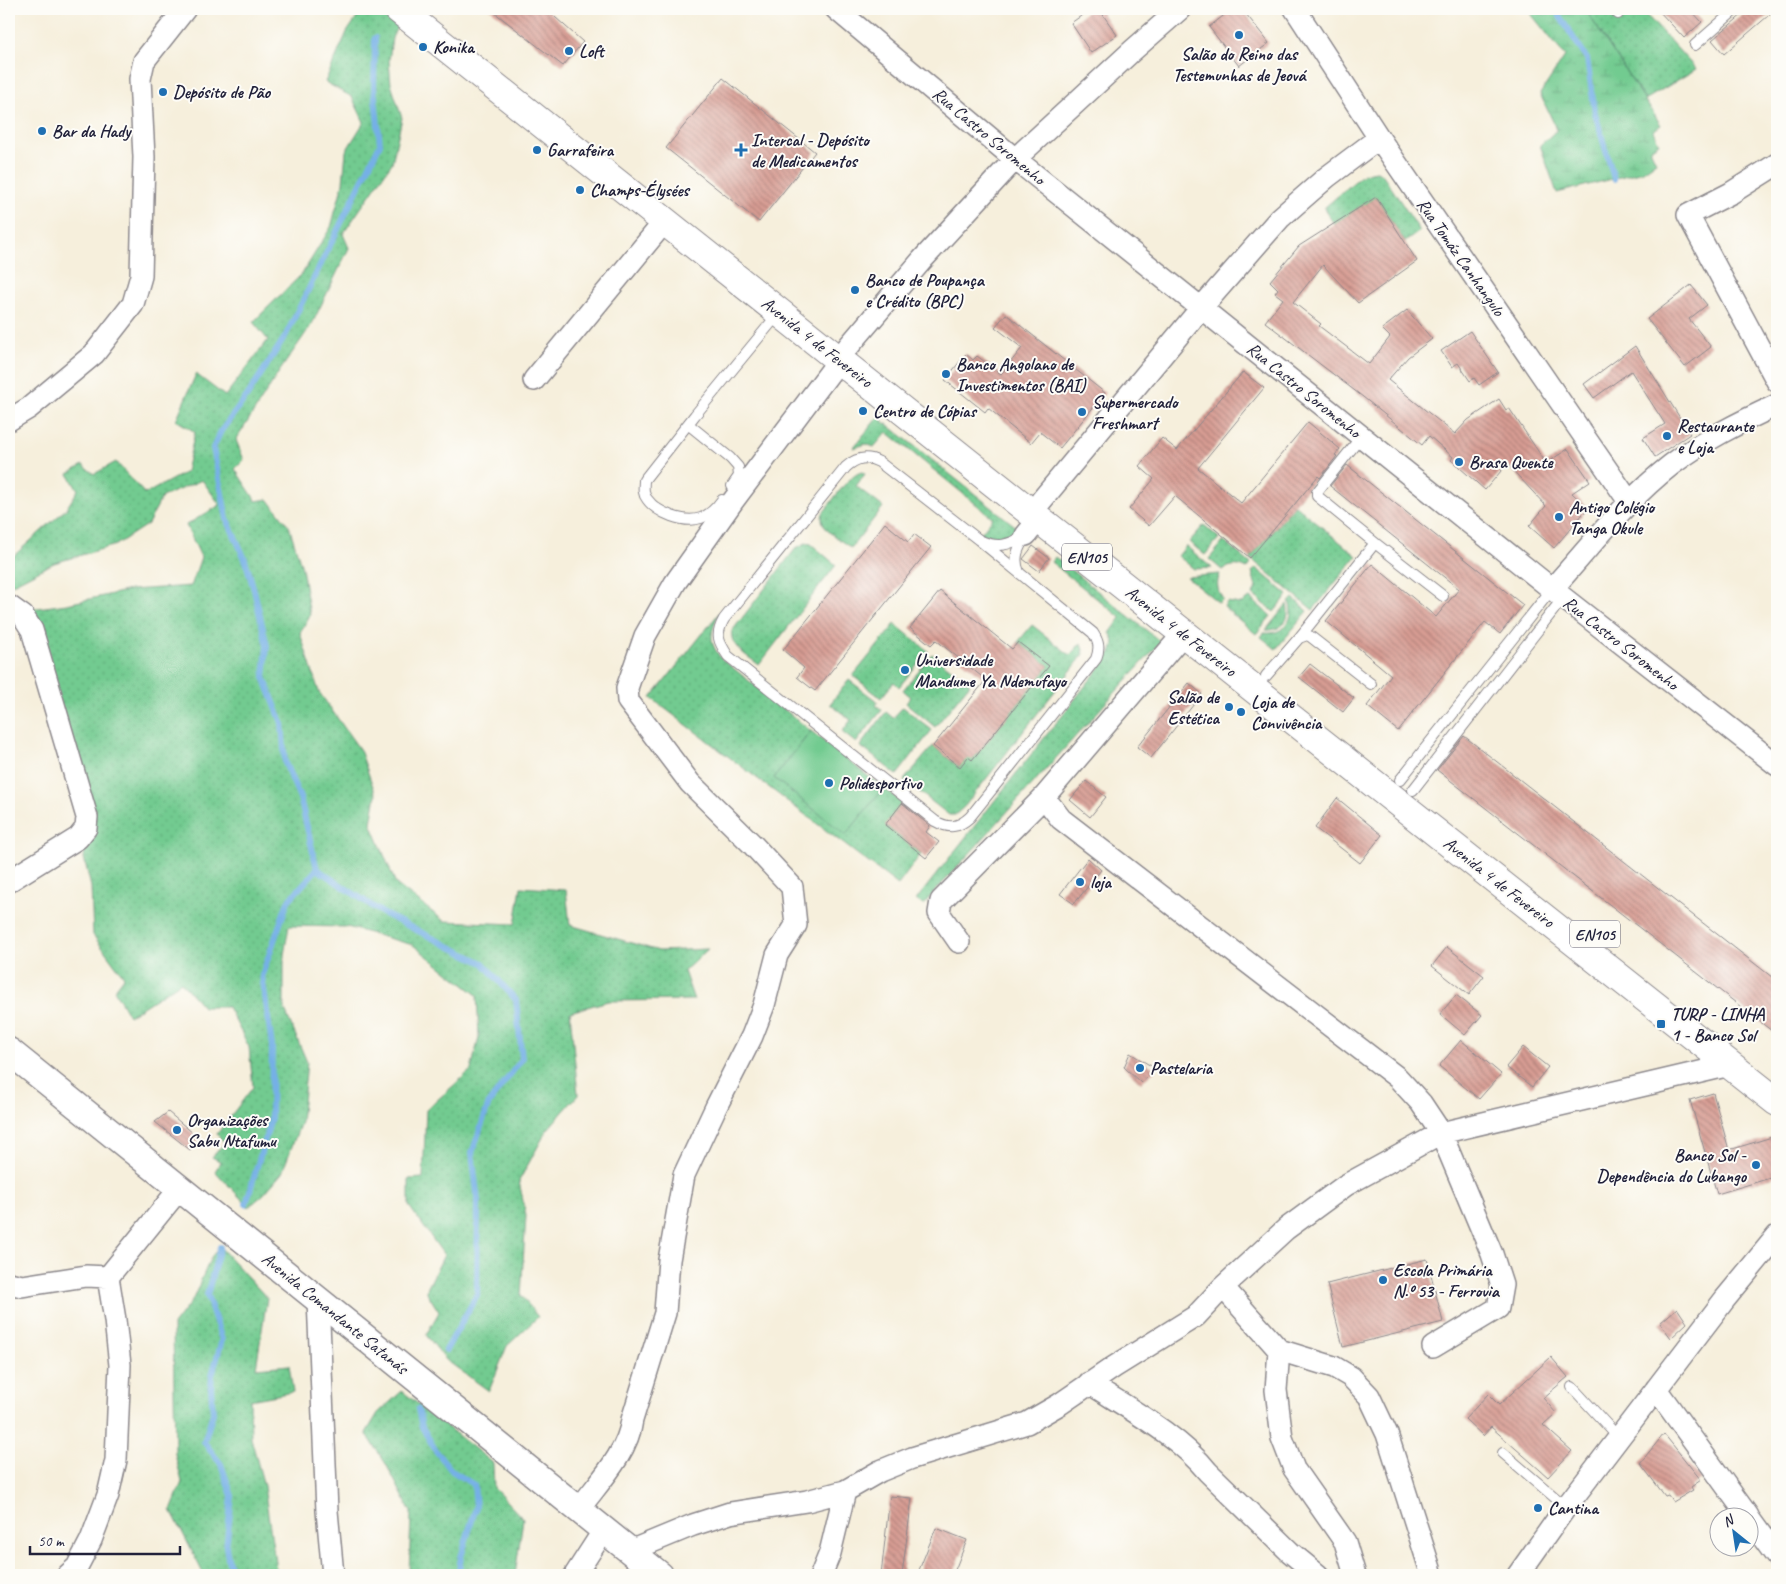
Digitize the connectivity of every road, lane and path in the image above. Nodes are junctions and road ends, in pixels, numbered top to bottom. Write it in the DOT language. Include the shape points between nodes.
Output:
graph roads {
  1 [pos="185,9"];
  2 [pos="398,9"];
  3 [pos="422,9"];
  4 [pos="1180,9"];
  5 [pos="1295,9"];
  6 [pos="1736,9"];
  7 [pos="849,13"];
  8 [pos="1696,45"];
  9 [pos="1379,138"];
  10 [pos="1015,159"];
  11 [pos="1777,164"];
  12 [pos="665,221"];
  13 [pos="1202,308"];
  14 [pos="780,312"];
  15 [pos="844,353"];
  16 [pos="534,380"];
  17 [pos="1777,381"];
  18 [pos="1777,405"];
  19 [pos="9,420"];
  20 [pos="688,424"];
  21 [pos="1361,437"];
  22 [pos="1630,503"];
  23 [pos="1035,518"];
  24 [pos="979,540"];
  25 [pos="1375,543"];
  26 [pos="1019,572"];
  27 [pos="1558,593"];
  28 [pos="1443,596"];
  29 [pos="9,606"];
  30 [pos="1184,633"];
  31 [pos="1299,638"];
  32 [pos="1266,676"];
  33 [pos="1371,684"];
  34 [pos="1777,765"];
  35 [pos="1406,785"];
  36 [pos="1044,797"];
  37 [pos="9,881"];
  38 [pos="959,942"];
  39 [pos="9,1050"];
  40 [pos="1730,1065"];
  41 [pos="1777,1078"];
  42 [pos="1777,1102"];
  43 [pos="1441,1133"];
  44 [pos="180,1188"];
  45 [pos="1777,1236"];
  46 [pos="108,1277"];
  47 [pos="9,1283"];
  48 [pos="1223,1287"];
  49 [pos="318,1299"];
  50 [pos="1433,1347"];
  51 [pos="1278,1350"];
  52 [pos="1089,1383"];
  53 [pos="1572,1387"];
  54 [pos="1656,1388"];
  55 [pos="1619,1438"];
  56 [pos="1503,1454"];
  57 [pos="845,1491"];
  58 [pos="1740,1506"];
  59 [pos="1566,1507"];
  60 [pos="579,1509"];
  61 [pos="604,1530"];
  62 [pos="1758,1531"];
  63 [pos="630,1551"];
  64 [pos="1777,1557"];
  65 [pos="68,1575"];
  66 [pos="333,1575"];
  67 [pos="575,1575"];
  68 [pos="660,1575"];
  69 [pos="821,1575"];
  70 [pos="1318,1575"];
  71 [pos="1355,1575"];
  72 [pos="1432,1575"];
  73 [pos="1518,1575"];
  1 -- 19 [label="street" via="144,61 140,79 144,157 142,276 133,304 94,354 29,408"];
  2 -- 12 [label="main road, Avenida 4 de Fevereiro / EN105"];
  3 -- 15 [label="main road, Avenida 4 de Fevereiro / EN105"];
  4 -- 10 [label="street"];
  5 -- 9 [label="street, Rua Tomáz Canhangulo"];
  6 -- 8 [label="lane"];
  7 -- 10 [label="street, Rua Castro Soromenho"];
  9 -- 13 [label="street" via="1280,218"];
  9 -- 22 [label="street, Rua Tomáz Canhangulo"];
  10 -- 13 [label="street, Rua Castro Soromenho"];
  10 -- 15 [label="street" via="922,260"];
  11 -- 17 [label="street" via="1688,215"];
  12 -- 14 [label="main road, Avenida 4 de Fevereiro / EN105"];
  12 -- 16 [label="street"];
  13 -- 21 [label="street, Rua Castro Soromenho"];
  13 -- 23 [label="street"];
  14 -- 15 [label="main road, Avenida 4 de Fevereiro / EN105"];
  14 -- 20 [label="lane"];
  15 -- 23 [label="main road, Avenida 4 de Fevereiro / EN105"];
  15 -- 60 [label="street" via="675,583 645,636 627,688 628,701 690,783 792,887 796,925 777,955 752,1036 684,1175 669,1260 665,1312 631,1430 624,1448"];
  18 -- 22 [label="street" via="1733,425 1671,465"];
  20 -- 20 [label="lane" via="644,480 643,490 647,499 668,515 687,520 701,518 716,508 739,476 738,467 730,458"];
  21 -- 25 [label="lane" via="1317,496"];
  21 -- 27 [label="street, Rua Castro Soromenho"];
  22 -- 27 [label="street"];
  23 -- 24 [label="lane" via="1014,542 990,545"];
  23 -- 26 [label="lane" via="1015,558"];
  23 -- 30 [label="main road, Avenida 4 de Fevereiro / EN105"];
  23 -- 32 [label="main road, Avenida 4 de Fevereiro / EN105"];
  24 -- 26 [label="lane"];
  24 -- 26 [label="lane" via="879,462 872,458 853,460 724,618 718,629 719,638 728,656 935,820 953,828 970,818 1096,659 1099,651 1093,633"];
  25 -- 28 [label="lane"];
  25 -- 31 [label="lane"];
  27 -- 34 [label="street, Rua Castro Soromenho"];
  27 -- 35 [label="lane"];
  27 -- 35 [label="lane"];
  29 -- 37 [label="street" via="23,616 32,630 86,817 86,828 78,838"];
  30 -- 36 [label="street"];
  30 -- 40 [label="main road, Avenida 4 de Fevereiro / EN105"];
  31 -- 32 [label="lane"];
  31 -- 33 [label="lane" via="1311,637"];
  32 -- 35 [label="main road, Avenida 4 de Fevereiro / EN105"];
  35 -- 41 [label="main road, Avenida 4 de Fevereiro / EN105"];
  36 -- 38 [label="street" via="941,901 939,914"];
  36 -- 43 [label="street" via="1061,819 1398,1078 1421,1103"];
  39 -- 44 [label="street, Avenida Comandante Satanás"];
  40 -- 42 [label="main road, Avenida 4 de Fevereiro / EN105"];
  40 -- 43 [label="street"];
  43 -- 48 [label="street" via="1346,1185 1286,1229"];
  43 -- 50 [label="street" via="1502,1285 1498,1308"];
  44 -- 46 [label="street"];
  44 -- 49 [label="street, Avenida Comandante Satanás"];
  45 -- 54 [label="street" via="1724,1298"];
  46 -- 47 [label="street" via="86,1276 22,1286"];
  46 -- 65 [label="street" via="120,1365 116,1460 108,1495 91,1540 77,1567"];
  48 -- 51 [label="street"];
  48 -- 52 [label="street" via="1196,1316"];
  49 -- 60 [label="street, Avenida Comandante Satanás"];
  49 -- 66 [label="street" via="327,1511"];
  51 -- 71 [label="street" via="1276,1390 1282,1438 1294,1469 1345,1542"];
  51 -- 72 [label="street" via="1334,1367 1351,1377 1370,1396 1387,1434"];
  52 -- 57 [label="street" via="1027,1423 912,1458"];
  52 -- 70 [label="street" via="1162,1431 1199,1461 1290,1552"];
  53 -- 55 [label="lane"];
  54 -- 55 [label="street"];
  54 -- 58 [label="street"];
  55 -- 59 [label="street"];
  56 -- 59 [label="lane"];
  57 -- 63 [label="street" via="730,1514 693,1525"];
  57 -- 69 [label="street" via="830,1553"];
  59 -- 73 [label="street"];
  60 -- 61 [label="street, Avenida Comandante Satanás"];
  61 -- 63 [label="street, Avenida Comandante Satanás"];
  61 -- 67 [label="street"];
  62 -- 64 [label="street"];
  63 -- 68 [label="street, Avenida Comandante Satanás"];
}
